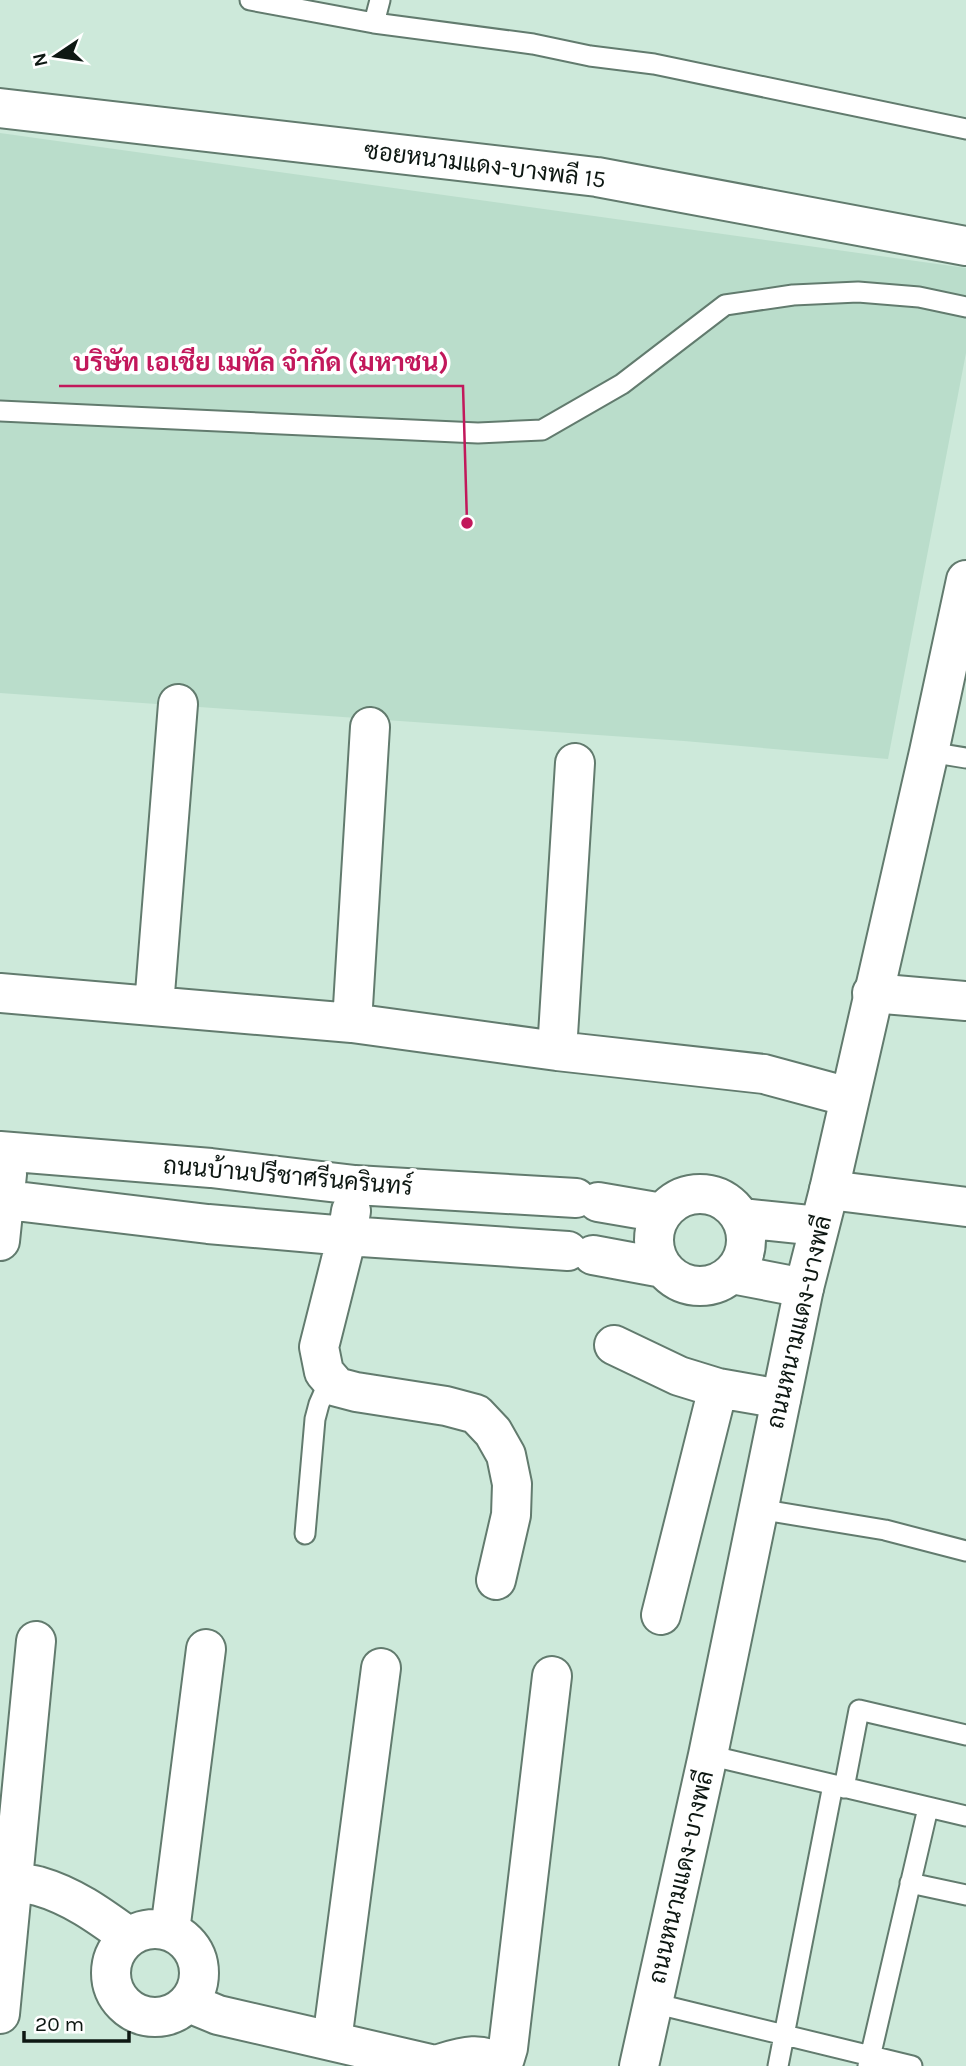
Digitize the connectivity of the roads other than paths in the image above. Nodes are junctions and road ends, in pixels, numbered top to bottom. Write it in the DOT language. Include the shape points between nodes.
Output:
graph roads {
  1 [pos="250,0"];
  2 [pos="380,0"];
  3 [pos="374,23"];
  4 [pos="0,108"];
  5 [pos="966,130"];
  6 [pos="966,246"];
  7 [pos="966,307"];
  8 [pos="0,411"];
  9 [pos="966,580"];
  10 [pos="955,682"];
  11 [pos="178,704"];
  12 [pos="370,726"];
  13 [pos="929,752"];
  14 [pos="966,758"];
  15 [pos="575,763"];
  16 [pos="0,993"];
  17 [pos="872,993"];
  18 [pos="966,1001"];
  19 [pos="154,1006"];
  20 [pos="352,1023"];
  21 [pos="558,1051"];
  22 [pos="849,1097"];
  23 [pos="5,1151"];
  24 [pos="355,1185"];
  25 [pos="829,1190"];
  26 [pos="1,1199"];
  27 [pos="966,1207"];
  28 [pos="662,1213"];
  29 [pos="741,1219"];
  30 [pos="820,1226"];
  31 [pos="347,1236"];
  32 [pos="0,1241"];
  33 [pos="663,1268"];
  34 [pos="732,1274"];
  35 [pos="804,1288"];
  36 [pos="614,1345"];
  37 [pos="330,1379"];
  38 [pos="718,1388"];
  39 [pos="781,1399"];
  40 [pos="758,1509"];
  41 [pos="305,1534"];
  42 [pos="966,1551"];
  43 [pos="496,1580"];
  44 [pos="661,1615"];
  45 [pos="36,1641"];
  46 [pos="206,1649"];
  47 [pos="381,1668"];
  48 [pos="552,1676"];
  49 [pos="966,1735"];
  50 [pos="708,1755"];
  51 [pos="839,1786"];
  52 [pos="928,1808"];
  53 [pos="966,1816"];
  54 [pos="6,1882"];
  55 [pos="910,1883"];
  56 [pos="966,1895"];
  57 [pos="170,1931"];
  58 [pos="129,1937"];
  59 [pos="189,2003"];
  60 [pos="653,2003"];
  61 [pos="0,2014"];
  62 [pos="784,2036"];
  63 [pos="332,2041"];
  64 [pos="869,2062"];
  65 [pos="437,2065"];
  66 [pos="501,2066"];
  67 [pos="639,2066"];
  68 [pos="778,2066"];
  69 [pos="912,2066"];
  1 -- 3 [label="lane"];
  2 -- 3 [label="lane"];
  3 -- 5 [label="lane" via="654,64"];
  4 -- 6 [label="street, ซอยหนามแดง-บางพลี 15" via="597,177"];
  7 -- 8 [label="lane" via="858,292 725,304 622,384 542,430 478,433"];
  9 -- 10 [label="street, ถนนหนามแดง-บางพลี"];
  10 -- 13 [label="street, ถนนหนามแดง-บางพลี"];
  11 -- 19 [label="street"];
  12 -- 20 [label="street"];
  13 -- 14 [label="lane"];
  13 -- 17 [label="street, ถนนหนามแดง-บางพลี"];
  15 -- 21 [label="street"];
  16 -- 19 [label="street"];
  17 -- 18 [label="street"];
  17 -- 22 [label="street, ถนนหนามแดง-บางพลี"];
  19 -- 20 [label="street"];
  20 -- 21 [label="street"];
  21 -- 22 [label="street" via="764,1074"];
  22 -- 25 [label="street, ถนนหนามแดง-บางพลี"];
  23 -- 24 [label="street, ถนนบ้านปรีชาศรีนครินทร์"];
  23 -- 26 [label="street"];
  24 -- 28 [label="street, ถนนบ้านปรีชาศรีนครินทร์" via="587,1200"];
  24 -- 31 [label="street"];
  25 -- 27 [label="street"];
  25 -- 30 [label="street, ถนนหนามแดง-บางพลี"];
  26 -- 31 [label="street"];
  26 -- 32 [label="street"];
  28 -- 29 [label="street" via="676,1200 704,1194 731,1206"];
  28 -- 33 [label="street" via="654,1239"];
  29 -- 30 [label="street"];
  29 -- 34 [label="street" via="746,1242"];
  30 -- 35 [label="street, ถนนหนามแดง-บางพลี"];
  31 -- 33 [label="street" via="581,1253"];
  31 -- 37 [label="street" via="319,1347"];
  33 -- 34 [label="street" via="688,1285 704,1286"];
  34 -- 35 [label="street"];
  35 -- 39 [label="street, ถนนหนามแดง-บางพลี"];
  36 -- 38 [label="street" via="679,1376"];
  37 -- 41 [label="lane" via="315,1419"];
  37 -- 43 [label="street" via="337,1387 356,1392 476,1414 493,1432 506,1455 512,1484 511,1515"];
  38 -- 39 [label="street"];
  38 -- 44 [label="street"];
  39 -- 40 [label="street, ถนนหนามแดง-บางพลี"];
  40 -- 42 [label="lane" via="885,1530"];
  40 -- 50 [label="street, ถนนหนามแดง-บางพลี"];
  45 -- 54 [label="street"];
  46 -- 57 [label="street"];
  47 -- 63 [label="street"];
  48 -- 66 [label="street" via="508,2048"];
  49 -- 51 [label="lane" via="859,1710"];
  50 -- 51 [label="lane"];
  50 -- 60 [label="street, ถนนหนามแดง-บางพลี"];
  51 -- 52 [label="lane"];
  51 -- 62 [label="lane"];
  52 -- 53 [label="lane"];
  52 -- 55 [label="lane"];
  54 -- 58 [label="street" via="69,1897"];
  54 -- 61 [label="street"];
  55 -- 56 [label="lane"];
  55 -- 64 [label="lane"];
  57 -- 58 [label="street" via="149,1929"];
  57 -- 59 [label="street" via="188,1943 198,1962 198,1983"];
  58 -- 59 [label="street" via="116,1953 111,1974 116,1995 130,2010 150,2017 172,2015"];
  59 -- 63 [label="street" via="218,2015"];
  60 -- 62 [label="lane"];
  60 -- 67 [label="street, ถนนหนามแดง-บางพลี"];
  62 -- 64 [label="lane"];
  62 -- 68 [label="lane"];
  63 -- 65 [label="street"];
  64 -- 69 [label="lane"];
  65 -- 66 [label="street" via="483,2056"];
}
